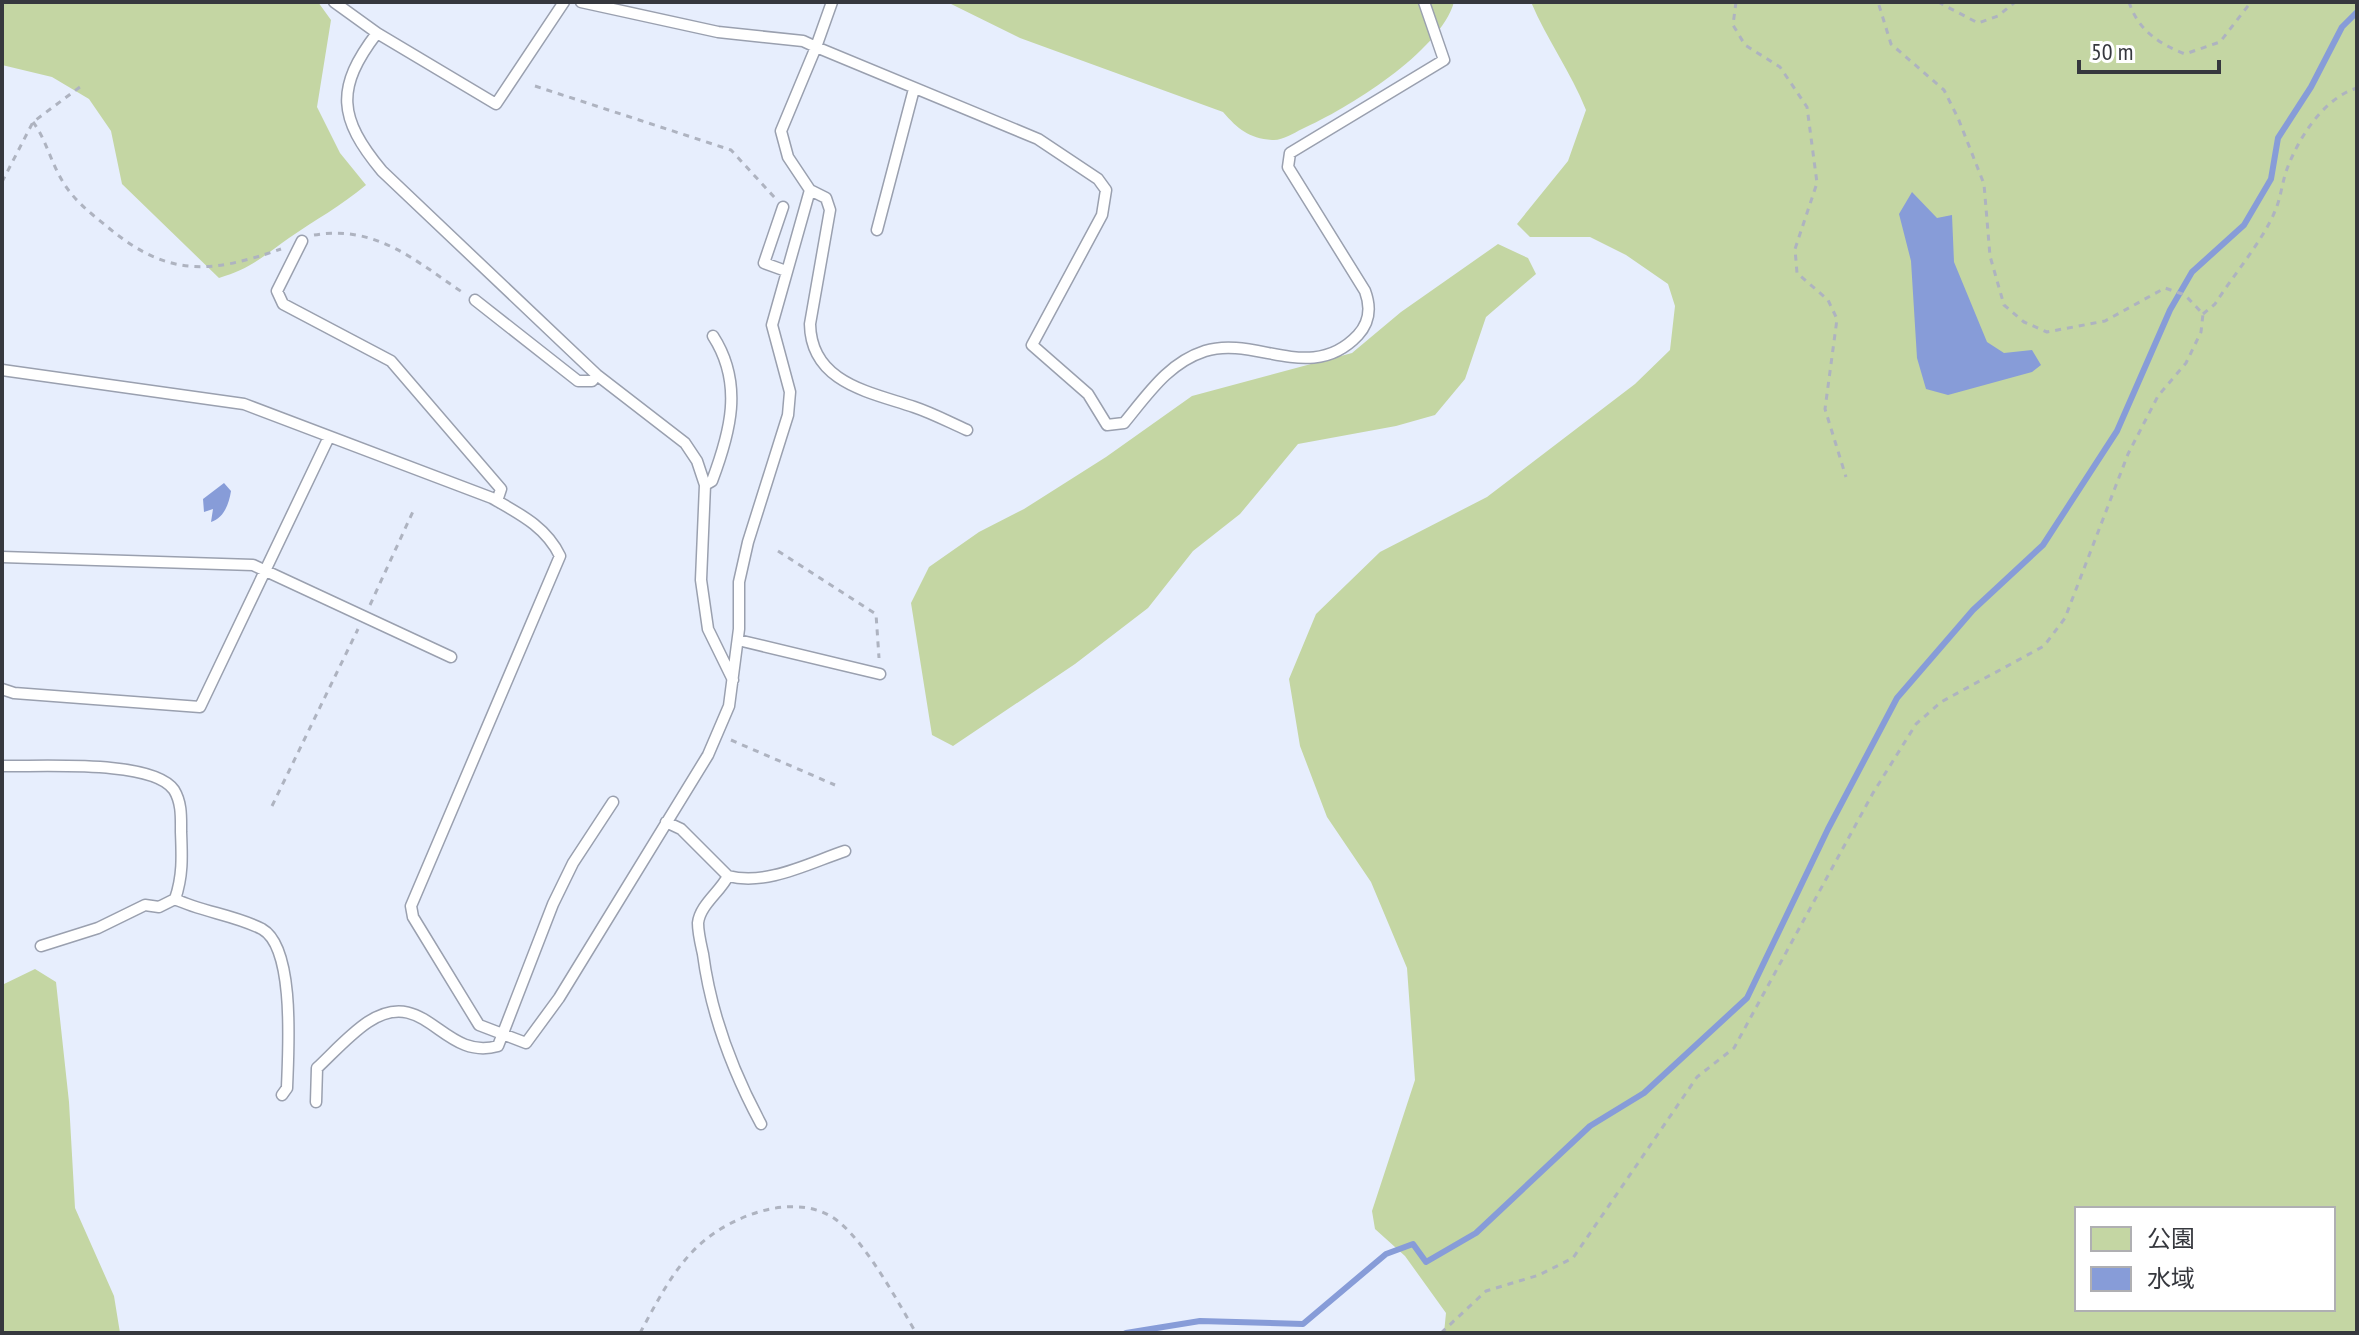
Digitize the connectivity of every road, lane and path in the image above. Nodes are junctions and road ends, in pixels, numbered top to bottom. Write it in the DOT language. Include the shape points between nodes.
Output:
graph roads {
  1 [pos="334,2"];
  2 [pos="564,2"];
  3 [pos="581,2"];
  4 [pos="832,2"];
  5 [pos="1424,2"];
  6 [pos="1736,2"];
  7 [pos="1878,2"];
  8 [pos="1938,2"];
  9 [pos="2015,2"];
  10 [pos="2129,2"];
  11 [pos="2251,2"];
  12 [pos="377,33"];
  13 [pos="816,47"];
  14 [pos="84,84"];
  15 [pos="535,86"];
  16 [pos="2357,88"];
  17 [pos="914,89"];
  18 [pos="33,122"];
  19 [pos="2,182"];
  20 [pos="810,190"];
  21 [pos="783,207"];
  22 [pos="877,230"];
  23 [pos="302,241"];
  24 [pos="786,271"];
  25 [pos="475,300"];
  26 [pos="2203,314"];
  27 [pos="713,336"];
  28 [pos="2,370"];
  29 [pos="597,375"];
  30 [pos="967,430"];
  31 [pos="328,439"];
  32 [pos="1846,477"];
  33 [pos="705,485"];
  34 [pos="497,501"];
  35 [pos="415,507"];
  36 [pos="778,551"];
  37 [pos="2,557"];
  38 [pos="266,568"];
  39 [pos="365,616"];
  40 [pos="738,640"];
  41 [pos="451,657"];
  42 [pos="880,674"];
  43 [pos="735,683"];
  44 [pos="2,689"];
  45 [pos="717,734"];
  46 [pos="2,766"];
  47 [pos="835,785"];
  48 [pos="613,802"];
  49 [pos="272,806"];
  50 [pos="666,822"];
  51 [pos="845,851"];
  52 [pos="728,876"];
  53 [pos="175,899"];
  54 [pos="41,946"];
  55 [pos="503,1036"];
  56 [pos="282,1095"];
  57 [pos="316,1102"];
  58 [pos="761,1124"];
  59 [pos="640,1333"];
  60 [pos="916,1333"];
  61 [pos="1441,1333"];
  1 -- 12 [label="lane"];
  2 -- 12 [label="lane" via="496,104"];
  3 -- 13 [label="lane"];
  4 -- 13 [label="lane"];
  5 -- 17 [label="lane" via="1444,60 1290,153 1288,167 1365,291 1370,304 1367,324 1334,352 1306,359 1234,348 1207,351 1167,371 1124,423 1107,425 1088,394 1032,345 1102,215 1106,190 1038,139"];
  6 -- 32 [label="path" via="1733,25 1745,45 1780,67 1807,107 1817,183 1795,249 1797,273 1828,300 1837,319 1825,409"];
  7 -- 26 [label="path" via="1891,44 1944,90 1958,118 1984,184 1990,256 2004,305 2047,332 2105,321 2165,288 2185,295"];
  8 -- 9 [label="path" via="1978,23"];
  10 -- 11 [label="path" via="2134,16 2159,44 2185,54 2220,42"];
  12 -- 29 [label="lane" via="348,79 345,110 362,147"];
  13 -- 17 [label="lane"];
  13 -- 20 [label="lane" via="781,131 788,157"];
  14 -- 18 [label="path"];
  15 -- 21 [label="path" via="731,150"];
  16 -- 26 [label="path" via="2340,93 2300,142 2275,212 2215,304"];
  17 -- 22 [label="lane"];
  18 -- 19 [label="path"];
  18 -- 23 [label="path" via="73,196 153,258 206,269 235,265"];
  20 -- 24 [label="lane"];
  20 -- 30 [label="lane" via="826,198 830,210 810,324 810,336 830,373 853,388 919,408"];
  21 -- 24 [label="lane" via="764,263"];
  23 -- 25 [label="path" via="342,231 367,236 391,245"];
  23 -- 34 [label="lane" via="277,291 283,304 391,361 501,489"];
  24 -- 40 [label="lane" via="772,325 790,392 788,415 739,582"];
  25 -- 29 [label="lane" via="578,381 592,381"];
  26 -- 61 [label="path" via="2201,332 2186,363 2158,396 2128,454 2065,618 2044,646 1941,702 1916,724 1734,1048 1697,1077 1573,1258 1486,1291"];
  27 -- 33 [label="lane" via="733,410 712,481"];
  28 -- 31 [label="lane" via="244,404"];
  29 -- 33 [label="lane" via="685,443"];
  31 -- 34 [label="lane"];
  31 -- 38 [label="lane"];
  33 -- 43 [label="lane" via="701,580 708,629"];
  34 -- 55 [label="lane" via="551,538 560,556 411,906 479,1025"];
  35 -- 39 [label="path"];
  36 -- 42 [label="path" via="876,614"];
  37 -- 38 [label="lane"];
  38 -- 39 [label="lane"];
  38 -- 44 [label="lane" via="200,707"];
  39 -- 41 [label="lane"];
  39 -- 49 [label="path"];
  40 -- 42 [label="lane"];
  40 -- 43 [label="lane"];
  43 -- 45 [label="lane"];
  45 -- 47 [label="path"];
  45 -- 50 [label="lane"];
  46 -- 53 [label="lane" via="108,768 158,776 173,789 180,805 183,865"];
  48 -- 55 [label="lane" via="553,904"];
  50 -- 52 [label="lane" via="681,829"];
  50 -- 55 [label="lane" via="526,1043"];
  51 -- 52 [label="lane" via="764,878"];
  52 -- 58 [label="lane" via="698,923 719,1029"];
  53 -- 54 [label="lane" via="159,907 145,905 98,928"];
  53 -- 56 [label="lane" via="262,929 273,942 289,1004 287,1088"];
  55 -- 57 [label="lane" via="498,1046 481,1051 414,1012 388,1013 369,1022 317,1068"];
  59 -- 60 [label="path" via="668,1281 699,1245 737,1221 792,1207 824,1212 840,1222"];
}
